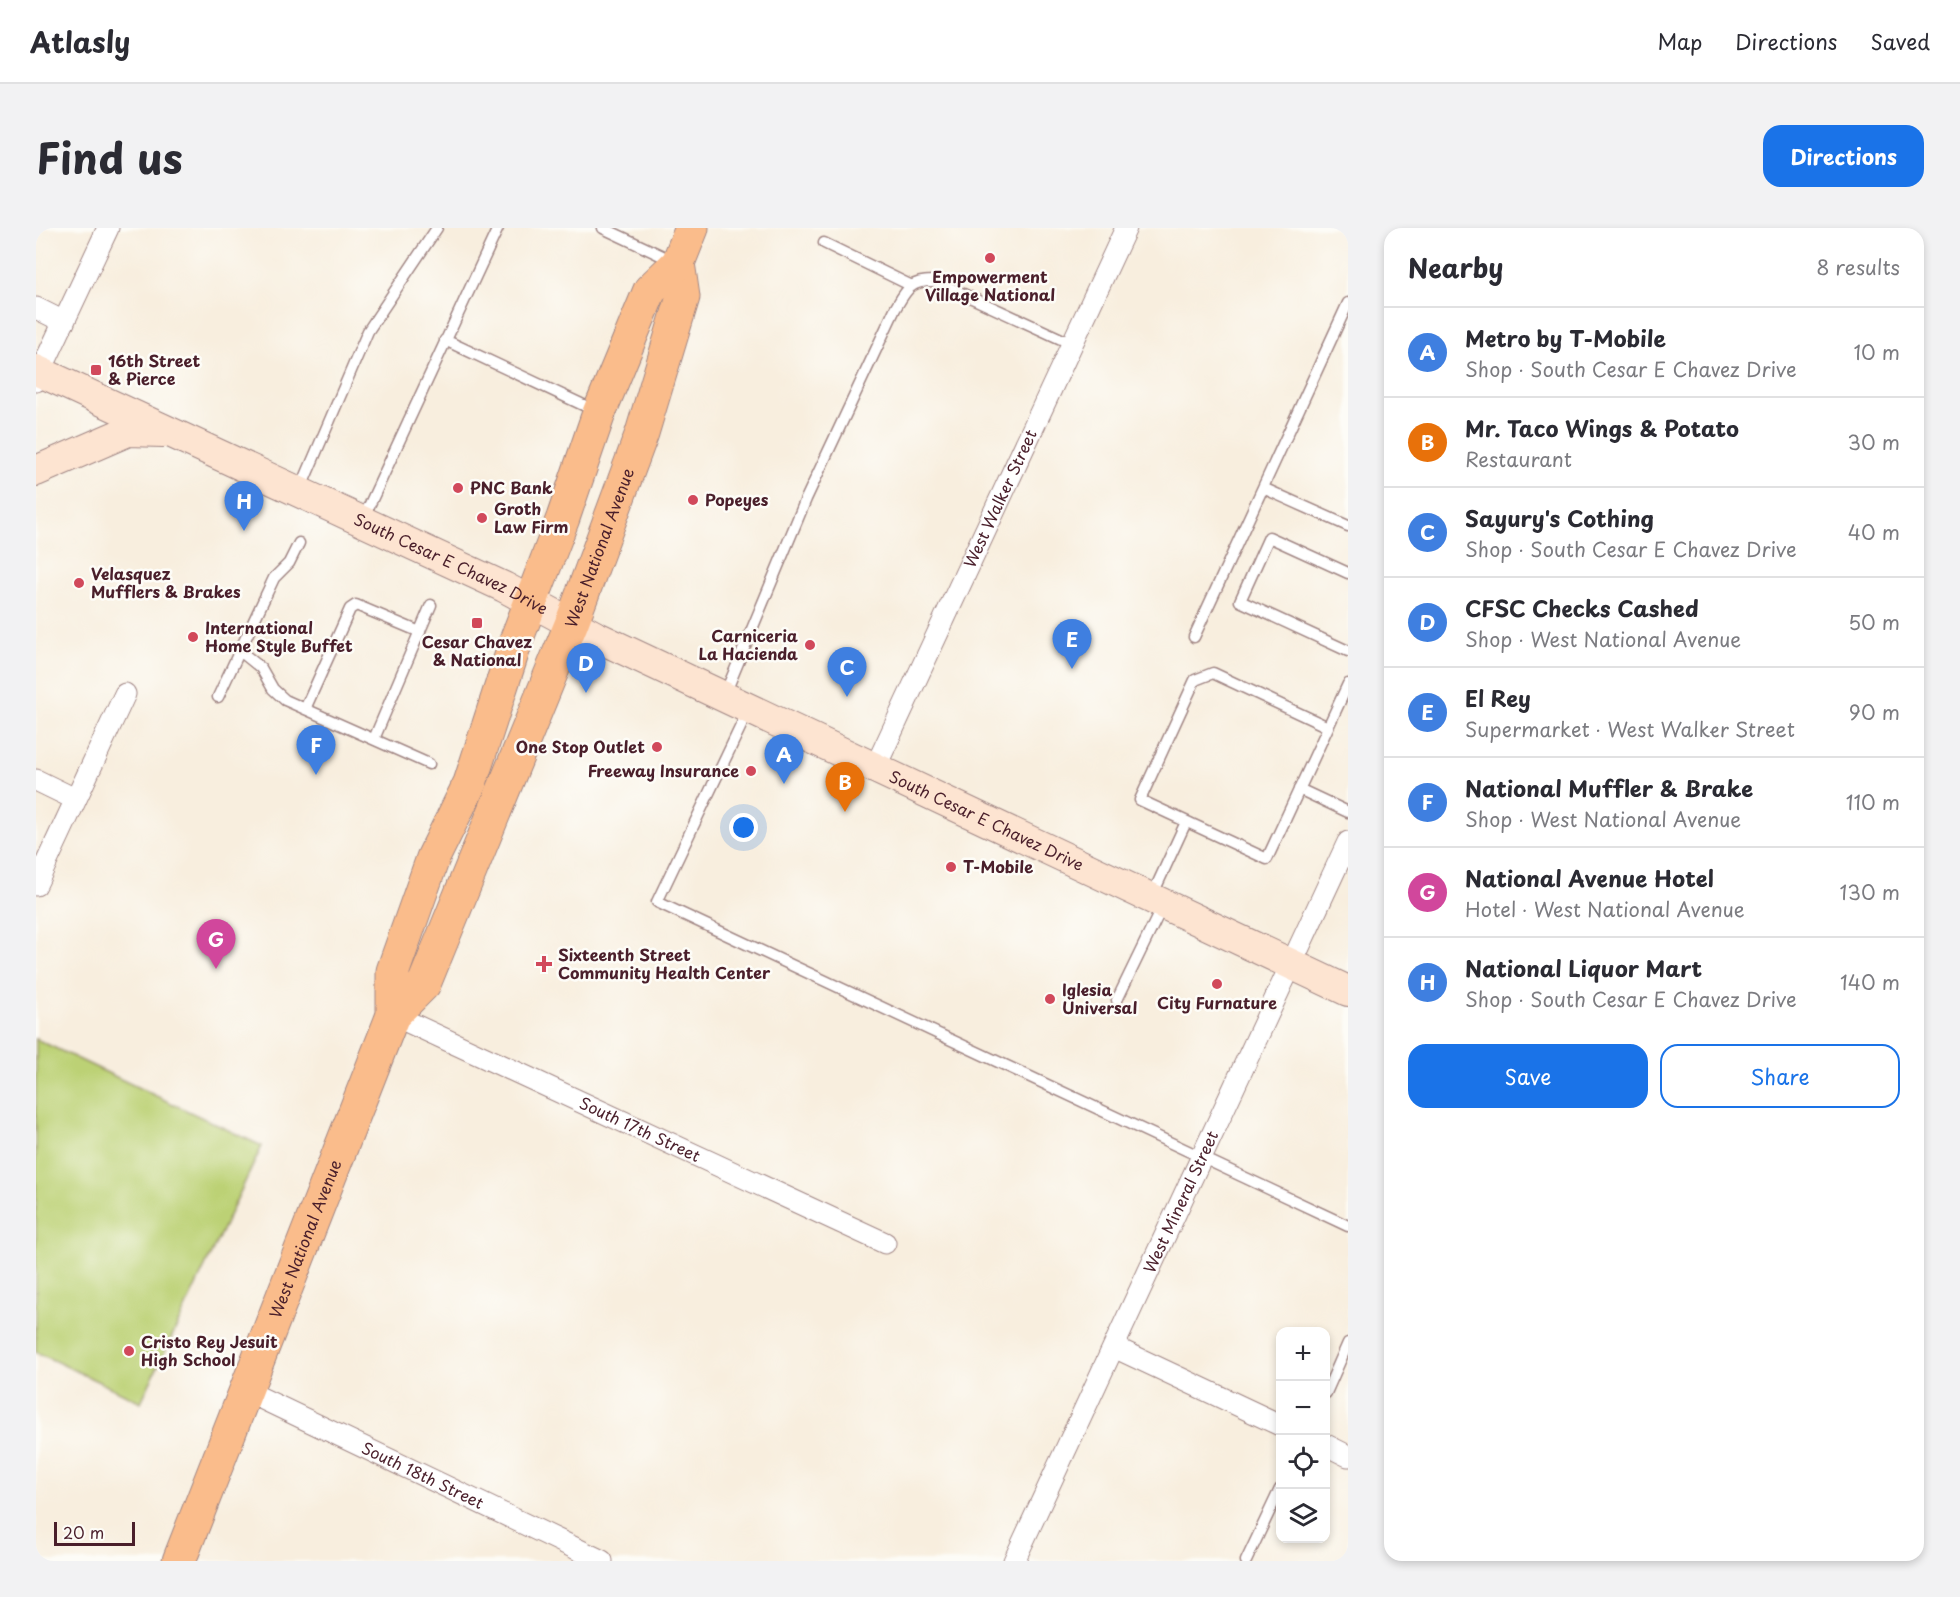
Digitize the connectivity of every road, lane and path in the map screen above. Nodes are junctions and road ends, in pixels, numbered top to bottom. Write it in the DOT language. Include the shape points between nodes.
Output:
graph roads {
  1 [pos="108,228"];
  2 [pos="437,228"];
  3 [pos="498,228"];
  4 [pos="603,228"];
  5 [pos="692,228"];
  6 [pos="1126,228"];
  7 [pos="824,243"];
  8 [pos="678,263"];
  9 [pos="912,286"];
  10 [pos="1348,303"];
  11 [pos="36,308"];
  12 [pos="64,321"];
  13 [pos="445,340"];
  14 [pos="1072,344"];
  15 [pos="37,374"];
  16 [pos="599,412"];
  17 [pos="169,432"];
  18 [pos="642,433"];
  19 [pos="36,471"];
  20 [pos="1263,488"];
  21 [pos="299,492"];
  22 [pos="362,522"];
  23 [pos="1348,526"];
  24 [pos="299,543"];
  25 [pos="1348,573"];
  26 [pos="532,600"];
  27 [pos="431,605"];
  28 [pos="572,622"];
  29 [pos="420,632"];
  30 [pos="1194,637"];
  31 [pos="240,651"];
  32 [pos="1348,651"];
  33 [pos="1348,684"];
  34 [pos="124,694"];
  35 [pos="218,697"];
  36 [pos="736,703"];
  37 [pos="305,709"];
  38 [pos="1328,727"];
  39 [pos="374,739"];
  40 [pos="429,764"];
  41 [pos="876,768"];
  42 [pos="36,780"];
  43 [pos="470,783"];
  44 [pos="1299,789"];
  45 [pos="500,797"];
  46 [pos="75,799"];
  47 [pos="1348,812"];
  48 [pos="1186,822"];
  49 [pos="1348,842"];
  50 [pos="36,885"];
  51 [pos="1157,901"];
  52 [pos="1292,964"];
  53 [pos="1348,991"];
  54 [pos="1117,1000"];
  55 [pos="393,1015"];
  56 [pos="1202,1157"];
  57 [pos="1348,1226"];
  58 [pos="885,1243"];
  59 [pos="1348,1343"];
  60 [pos="1114,1347"];
  61 [pos="1330,1384"];
  62 [pos="244,1390"];
  63 [pos="1276,1423"];
  64 [pos="1330,1448"];
  65 [pos="1348,1456"];
  66 [pos="1276,1499"];
  67 [pos="179,1561"];
  68 [pos="602,1561"];
  69 [pos="1014,1561"];
  70 [pos="1246,1561"];
  1 -- 12 [label="street"];
  2 -- 21 [label="lane" via="368,331"];
  3 -- 13 [label="lane"];
  4 -- 8 [label="lane"];
  5 -- 8 [label="main road, West National Avenue"];
  6 -- 14 [label="street, West Walker Street"];
  7 -- 9 [label="lane"];
  8 -- 16 [label="main road, West National Avenue" via="650,290"];
  8 -- 18 [label="main road, West National Avenue" via="683,297"];
  9 -- 14 [label="lane" via="919,281 935,281"];
  9 -- 36 [label="lane" via="895,309 806,499"];
  10 -- 20 [label="lane"];
  11 -- 12 [label="street"];
  12 -- 15 [label="street"];
  13 -- 16 [label="lane"];
  13 -- 22 [label="lane"];
  14 -- 41 [label="street, West Walker Street"];
  15 -- 17 [label="main road, South Cesar E Chavez Drive"];
  16 -- 18 [label="main road"];
  16 -- 26 [label="main road, West National Avenue"];
  17 -- 19 [label="main road" via="128,431"];
  17 -- 21 [label="main road, South Cesar E Chavez Drive"];
  18 -- 28 [label="main road, West National Avenue"];
  20 -- 23 [label="lane"];
  20 -- 30 [label="lane"];
  21 -- 22 [label="main road, South Cesar E Chavez Drive"];
  22 -- 26 [label="main road, South Cesar E Chavez Drive"];
  24 -- 31 [label="lane" via="289,563 274,578"];
  25 -- 32 [label="lane" via="1269,537 1240,601"];
  26 -- 28 [label="main road, South Cesar E Chavez Drive"];
  26 -- 43 [label="main road, West National Avenue"];
  27 -- 29 [label="lane"];
  28 -- 36 [label="main road, South Cesar E Chavez Drive"];
  28 -- 45 [label="main road, West National Avenue"];
  29 -- 37 [label="lane" via="366,608 356,605 350,609"];
  29 -- 39 [label="lane"];
  31 -- 35 [label="lane"];
  31 -- 37 [label="lane" via="261,668 285,700"];
  33 -- 38 [label="lane"];
  34 -- 46 [label="street"];
  36 -- 41 [label="main road, South Cesar E Chavez Drive"];
  36 -- 56 [label="lane" via="657,902"];
  37 -- 39 [label="lane"];
  38 -- 44 [label="lane"];
  38 -- 48 [label="lane" via="1213,673 1195,680 1140,800"];
  39 -- 40 [label="lane"];
  41 -- 51 [label="main road, South Cesar E Chavez Drive"];
  42 -- 46 [label="street"];
  43 -- 45 [label="main road"];
  43 -- 55 [label="main road, West National Avenue" via="433,858 393,971"];
  44 -- 47 [label="lane"];
  44 -- 48 [label="lane" via="1267,859"];
  45 -- 55 [label="main road, West National Avenue" via="424,984"];
  46 -- 50 [label="street"];
  48 -- 51 [label="lane"];
  49 -- 52 [label="street, West Mineral Street"];
  51 -- 52 [label="main road, South Cesar E Chavez Drive"];
  51 -- 54 [label="lane"];
  52 -- 53 [label="main road, South Cesar E Chavez Drive"];
  52 -- 56 [label="street, West Mineral Street"];
  55 -- 58 [label="street, South 17th Street"];
  55 -- 62 [label="main road, West National Avenue"];
  56 -- 57 [label="lane"];
  56 -- 60 [label="street, West Mineral Street"];
  59 -- 61 [label="lane"];
  60 -- 63 [label="street"];
  60 -- 69 [label="street, West Mineral Street"];
  62 -- 67 [label="main road, West National Avenue"];
  62 -- 68 [label="street, South 18th Street"];
  64 -- 65 [label="street"];
  66 -- 70 [label="lane"];
}
